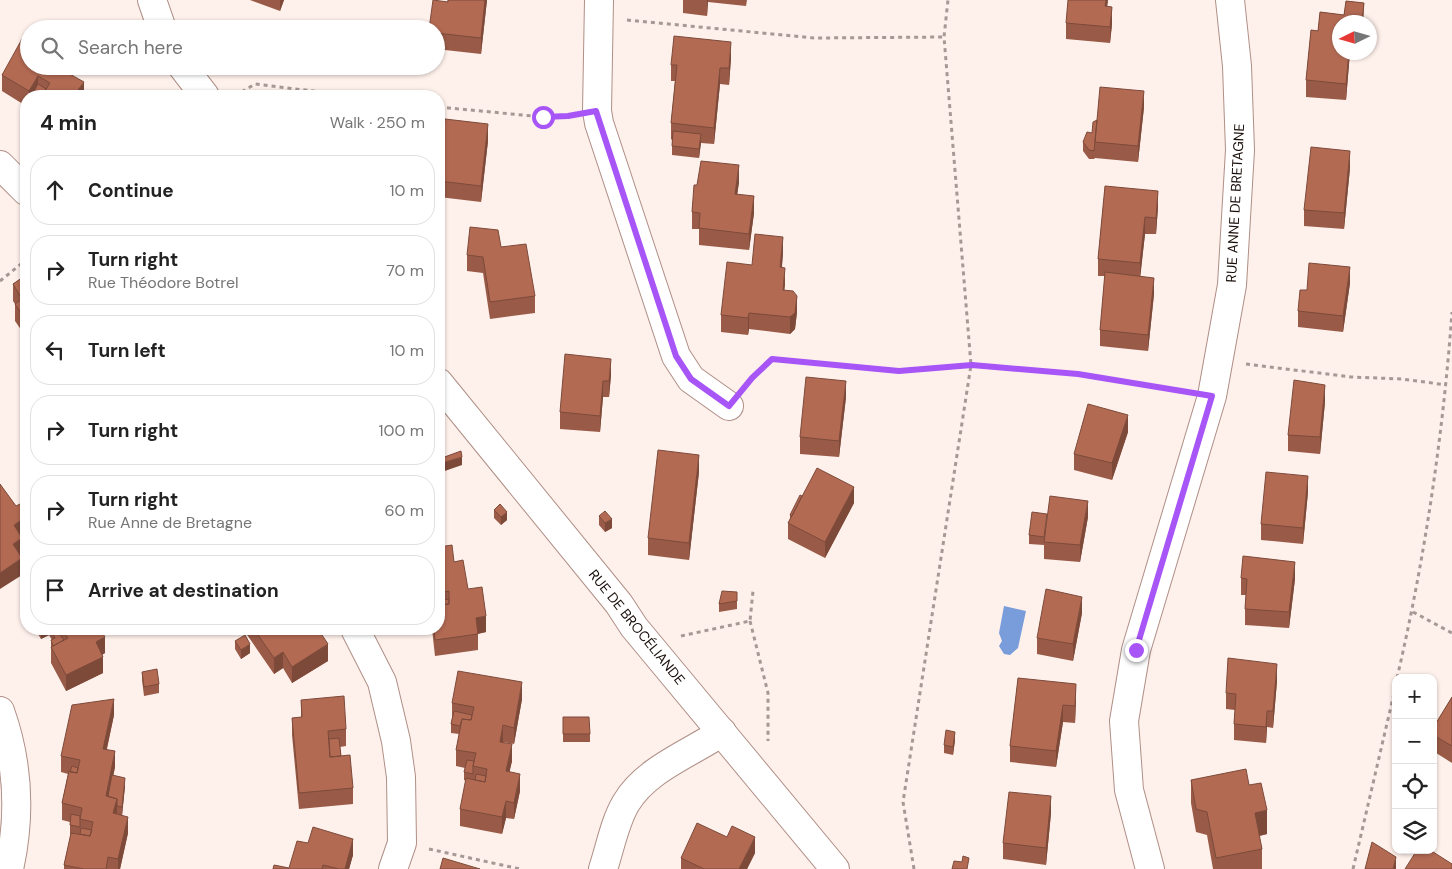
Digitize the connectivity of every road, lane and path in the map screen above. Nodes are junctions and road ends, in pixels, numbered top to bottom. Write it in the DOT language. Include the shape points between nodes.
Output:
graph roads {
  1 [pos="152,0"];
  2 [pos="948,0"];
  3 [pos="1230,0"];
  4 [pos="599,9"];
  5 [pos="159,20"];
  6 [pos="944,37"];
  7 [pos="189,75"];
  8 [pos="200,90"];
  9 [pos="244,90"];
  10 [pos="304,90"];
  11 [pos="445,107"];
  12 [pos="596,111"];
  13 [pos="0,165"];
  14 [pos="20,185"];
  15 [pos="20,265"];
  16 [pos="0,281"];
  17 [pos="1452,312"];
  18 [pos="1451,348"];
  19 [pos="1241,363"];
  20 [pos="972,365"];
  21 [pos="1447,385"];
  22 [pos="445,390"];
  23 [pos="1212,396"];
  24 [pos="729,406"];
  25 [pos="753,591"];
  26 [pos="1412,612"];
  27 [pos="750,621"];
  28 [pos="1452,633"];
  29 [pos="358,635"];
  30 [pos="675,637"];
  31 [pos="1398,674"];
  32 [pos="1392,702"];
  33 [pos="0,711"];
  34 [pos="722,732"];
  35 [pos="762,779"];
  36 [pos="402,843"];
  37 [pos="9,869"];
  38 [pos="393,869"];
  39 [pos="520,869"];
  40 [pos="603,869"];
  41 [pos="835,869"];
  42 [pos="914,869"];
  43 [pos="1150,869"];
  44 [pos="1353,869"];
  1 -- 5 [label="street"];
  2 -- 6 [label="path"];
  3 -- 23 [label="street, RUE ANNE DE BRETAGNE" via="1237,66 1238,205 1232,285"];
  4 -- 6 [label="path" via="814,38"];
  4 -- 12 [label="street"];
  6 -- 20 [label="path"];
  7 -- 8 [label="street"];
  9 -- 10 [label="path" via="255,84"];
  11 -- 12 [label="path" via="543,117"];
  12 -- 24 [label="street" via="676,356 691,379"];
  13 -- 14 [label="street"];
  15 -- 16 [label="path"];
  17 -- 18 [label="path"];
  18 -- 21 [label="path"];
  19 -- 21 [label="path"];
  20 -- 23 [label="path" via="1078,374"];
  20 -- 24 [label="path" via="899,371 772,359"];
  20 -- 42 [label="path" via="903,802"];
  21 -- 26 [label="path"];
  22 -- 34 [label="street, RUE DE BROCÉLIANDE"];
  23 -- 43 [label="street, RUE ANNE DE BRETAGNE" via="1136,650 1124,721 1129,790"];
  25 -- 27 [label="path"];
  26 -- 28 [label="path"];
  26 -- 31 [label="path"];
  27 -- 30 [label="path"];
  27 -- 35 [label="path" via="768,693 768,738"];
  29 -- 36 [label="street" via="382,682 394,732 401,777"];
  32 -- 44 [label="path"];
  33 -- 37 [label="street" via="14,758 17,785 16,827"];
  34 -- 35 [label="street, RUE DE BROCÉLIANDE"];
  34 -- 40 [label="street" via="636,788 625,804"];
  35 -- 41 [label="street, RUE DE BROCÉLIANDE"];
  36 -- 38 [label="street"];
  36 -- 39 [label="path"];
}
